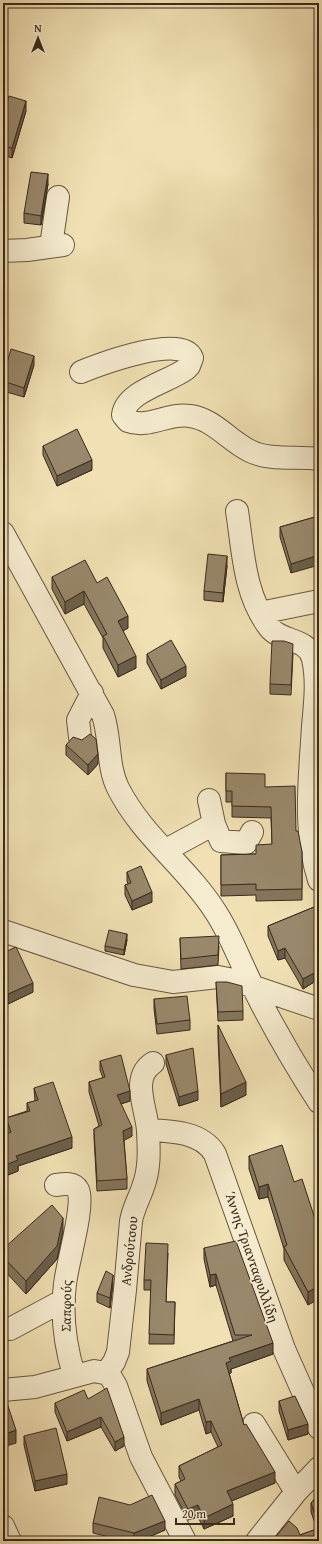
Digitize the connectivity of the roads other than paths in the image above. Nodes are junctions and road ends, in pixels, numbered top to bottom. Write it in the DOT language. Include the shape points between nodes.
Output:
graph roads {
  1 [pos="58,197"];
  2 [pos="3,251"];
  3 [pos="80,372"];
  4 [pos="319,459"];
  5 [pos="237,511"];
  6 [pos="3,533"];
  7 [pos="319,601"];
  8 [pos="260,613"];
  9 [pos="92,693"];
  10 [pos="80,737"];
  11 [pos="314,792"];
  12 [pos="209,800"];
  13 [pos="214,824"];
  14 [pos="252,832"];
  15 [pos="166,850"];
  16 [pos="319,880"];
  17 [pos="3,931"];
  18 [pos="252,986"];
  19 [pos="319,1009"];
  20 [pos="154,1063"];
  21 [pos="319,1102"];
  22 [pos="148,1130"];
  23 [pos="56,1185"];
  24 [pos="64,1300"];
  25 [pos="10,1329"];
  26 [pos="107,1372"];
  27 [pos="74,1375"];
  28 [pos="3,1390"];
  29 [pos="254,1424"];
  30 [pos="319,1428"];
  31 [pos="319,1468"];
  32 [pos="296,1492"];
  33 [pos="3,1526"];
  34 [pos="10,1541"];
  35 [pos="185,1541"];
  36 [pos="257,1541"];
  1 -- 2 [label="street" via="57,246"];
  3 -- 4 [label="street" via="132,354 159,350 188,352 192,358 186,369 128,403 123,415 128,422 140,424 177,415 192,416 209,422 235,443 263,456"];
  5 -- 8 [label="street" via="248,578"];
  6 -- 9 [label="street"];
  7 -- 8 [label="street"];
  8 -- 11 [label="street" via="275,633 306,647 313,659"];
  9 -- 10 [label="street" via="78,720"];
  9 -- 15 [label="street" via="106,725 111,764 118,788 140,823"];
  11 -- 16 [label="street" via="311,851"];
  12 -- 13 [label="street"];
  13 -- 14 [label="street" via="221,841 246,843"];
  13 -- 15 [label="street"];
  15 -- 18 [label="street" via="216,911"];
  17 -- 18 [label="street" via="105,966 158,980 185,982 218,977"];
  18 -- 19 [label="street"];
  18 -- 21 [label="street"];
  20 -- 22 [label="street, Ανδρούτσου" via="143,1072 141,1081"];
  22 -- 26 [label="street, Ανδρούτσου" via="147,1173 131,1222 118,1352"];
  22 -- 30 [label="street, Άννης Τριανταφυλλίδη" via="191,1136 205,1142 215,1154 284,1349"];
  23 -- 24 [label="street, Σαπφούς" via="72,1185 78,1190 79,1198"];
  24 -- 25 [label="street"];
  24 -- 27 [label="street, Σαπφούς" via="66,1341"];
  26 -- 27 [label="street" via="97,1370"];
  26 -- 35 [label="street" via="112,1376 116,1386 141,1458"];
  27 -- 28 [label="street" via="35,1387"];
  29 -- 32 [label="street"];
  31 -- 32 [label="street"];
  32 -- 36 [label="street"];
  33 -- 34 [label="street"];
}
